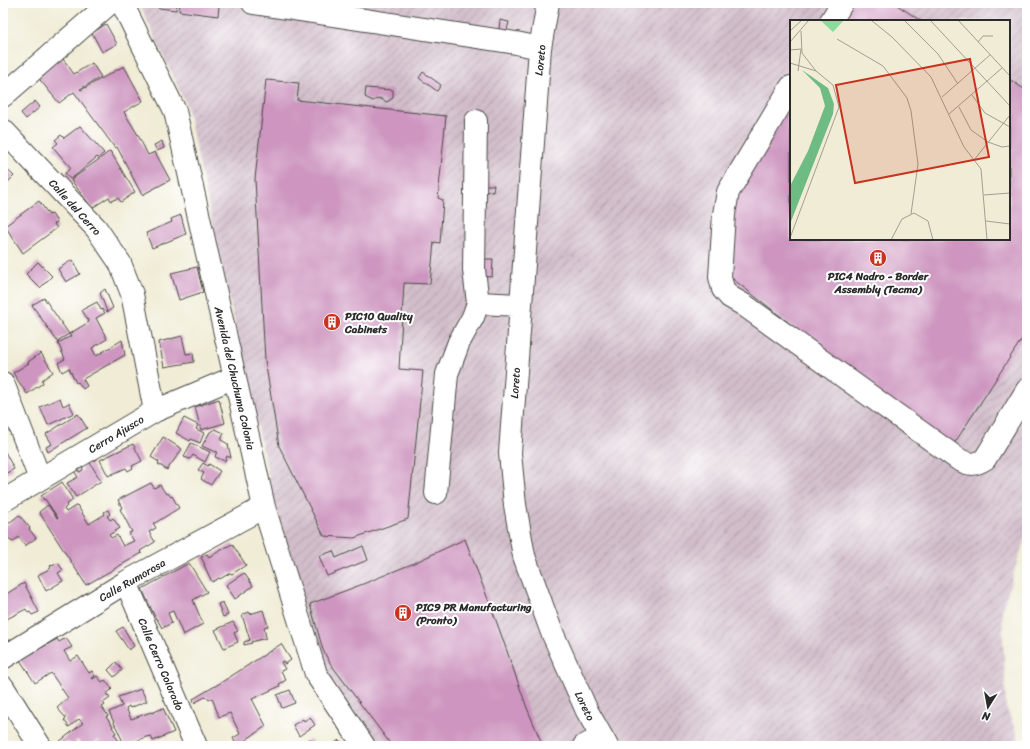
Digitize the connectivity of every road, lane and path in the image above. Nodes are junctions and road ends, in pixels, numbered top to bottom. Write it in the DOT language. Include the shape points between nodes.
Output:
graph roads {
  1 [pos="110,3"];
  2 [pos="122,3"];
  3 [pos="252,3"];
  4 [pos="548,3"];
  5 [pos="842,3"];
  6 [pos="832,20"];
  7 [pos="540,48"];
  8 [pos="790,89"];
  9 [pos="3,96"];
  10 [pos="476,121"];
  11 [pos="3,130"];
  12 [pos="478,303"];
  13 [pos="521,305"];
  14 [pos="235,377"];
  15 [pos="3,383"];
  16 [pos="1027,390"];
  17 [pos="155,411"];
  18 [pos="40,479"];
  19 [pos="436,493"];
  20 [pos="3,501"];
  21 [pos="264,507"];
  22 [pos="126,582"];
  23 [pos="3,658"];
  24 [pos="3,687"];
  25 [pos="597,743"];
  26 [pos="40,746"];
  27 [pos="196,746"];
  28 [pos="364,746"];
  1 -- 9 [label="street"];
  2 -- 14 [label="street, Avenida del Chuchuma Colonia" via="175,111"];
  3 -- 7 [label="street"];
  4 -- 7 [label="street, Loreto"];
  5 -- 6 [label="street"];
  7 -- 13 [label="street, Loreto"];
  8 -- 16 [label="street" via="728,192 720,277 723,289 730,297 966,463 978,464 985,459"];
  10 -- 12 [label="street" via="474,270"];
  11 -- 17 [label="street, Calle del Cerro" via="96,228 120,263 132,294"];
  12 -- 13 [label="street"];
  12 -- 19 [label="street" via="447,374"];
  13 -- 25 [label="street, Loreto" via="510,453 515,505 524,556 587,711"];
  14 -- 17 [label="street, Cerro Ajusco"];
  14 -- 21 [label="street, Avenida del Chuchuma Colonia"];
  15 -- 18 [label="street"];
  17 -- 18 [label="street, Cerro Ajusco"];
  18 -- 20 [label="street, Cerro Ajusco"];
  21 -- 22 [label="street, Calle Rumorosa"];
  21 -- 28 [label="street, Avenida del Chuchuma Colonia" via="316,674"];
  22 -- 23 [label="street, Calle Rumorosa"];
  22 -- 27 [label="street, Calle Cerro Colorado"];
  24 -- 26 [label="street"];
}
